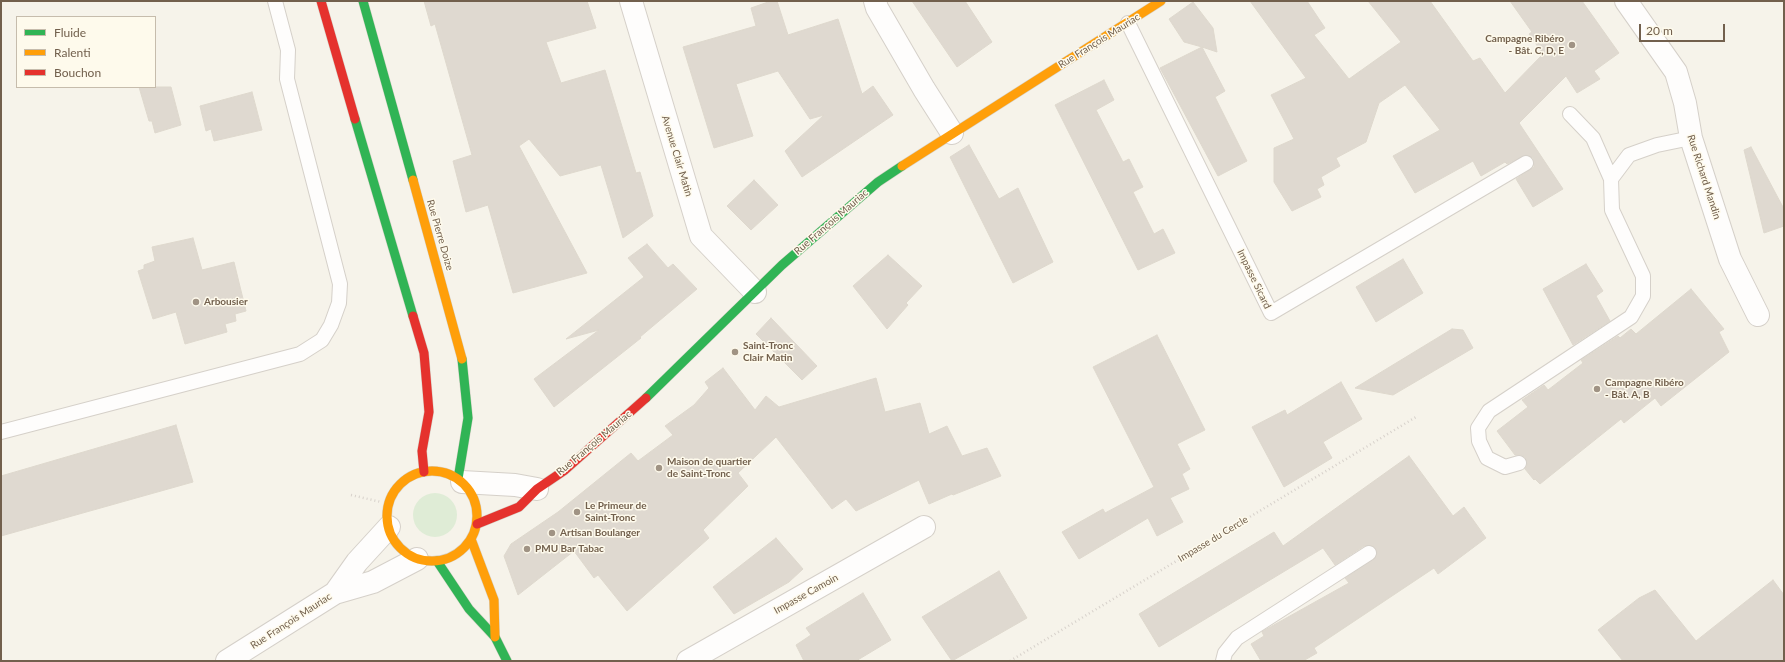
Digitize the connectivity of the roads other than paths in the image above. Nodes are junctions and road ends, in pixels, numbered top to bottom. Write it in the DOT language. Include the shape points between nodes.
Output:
graph roads {
  1 [pos="276,1"];
  2 [pos="321,1"];
  3 [pos="363,1"];
  4 [pos="631,1"];
  5 [pos="875,1"];
  6 [pos="1161,1"];
  7 [pos="1626,1"];
  8 [pos="1136,12"];
  9 [pos="1570,114"];
  10 [pos="952,133"];
  11 [pos="1691,138"];
  12 [pos="1526,163"];
  13 [pos="1611,179"];
  14 [pos="755,292"];
  15 [pos="1758,315"];
  16 [pos="1,432"];
  17 [pos="1519,463"];
  18 [pos="424,472"];
  19 [pos="460,481"];
  20 [pos="536,489"];
  21 [pos="477,524"];
  22 [pos="388,527"];
  23 [pos="924,527"];
  24 [pos="471,539"];
  25 [pos="1369,553"];
  26 [pos="427,560"];
  27 [pos="335,592"];
  28 [pos="495,637"];
  29 [pos="227,661"];
  30 [pos="507,661"];
  31 [pos="688,661"];
  32 [pos="1223,661"];
  1 -- 16 [label="lane" via="288,50 287,78 340,284 339,303 322,340 300,354"];
  2 -- 18 [label="street" via="424,353 429,412 422,451"];
  3 -- 19 [label="street, Rue Pierre Doize" via="461,351 468,418"];
  4 -- 14 [label="street, Avenue Clair Matin" via="701,236"];
  5 -- 10 [label="street" via="924,89"];
  6 -- 8 [label="street, Rue François Mauriac"];
  7 -- 11 [label="street, Rue Richard Mandin" via="1676,72"];
  8 -- 10 [label="street, Rue François Mauriac"];
  8 -- 12 [label="lane, Impasse Sicard" via="1271,313"];
  9 -- 13 [label="lane" via="1593,138"];
  10 -- 14 [label="street, Rue François Mauriac" via="867,191"];
  11 -- 13 [label="lane" via="1657,145 1629,155"];
  11 -- 15 [label="street, Rue Richard Mandin" via="1730,259"];
  13 -- 17 [label="lane" via="1612,210 1643,276 1643,296 1631,317 1489,411 1478,428 1479,441 1488,458 1505,467"];
  14 -- 20 [label="street, Rue François Mauriac" via="614,428 564,470"];
  18 -- 19 [label="street" via="436,471"];
  18 -- 22 [label="street" via="412,476 394,493 389,504"];
  19 -- 20 [label="street"];
  19 -- 21 [label="street" via="472,494 477,509"];
  20 -- 21 [label="street, Rue François Mauriac" via="519,507"];
  21 -- 24 [label="street, Rue François Mauriac"];
  22 -- 26 [label="street" via="404,552"];
  22 -- 27 [label="street, Rue François Mauriac"];
  23 -- 31 [label="street, Impasse Camoin"];
  24 -- 26 [label="street, Rue François Mauriac" via="451,558"];
  24 -- 28 [label="street" via="494,600"];
  25 -- 32 [label="lane" via="1238,638 1225,653"];
  26 -- 27 [label="street, Rue François Mauriac" via="373,582"];
  26 -- 28 [label="street"];
  27 -- 29 [label="street, Rue François Mauriac"];
  28 -- 30 [label="street"];
}
